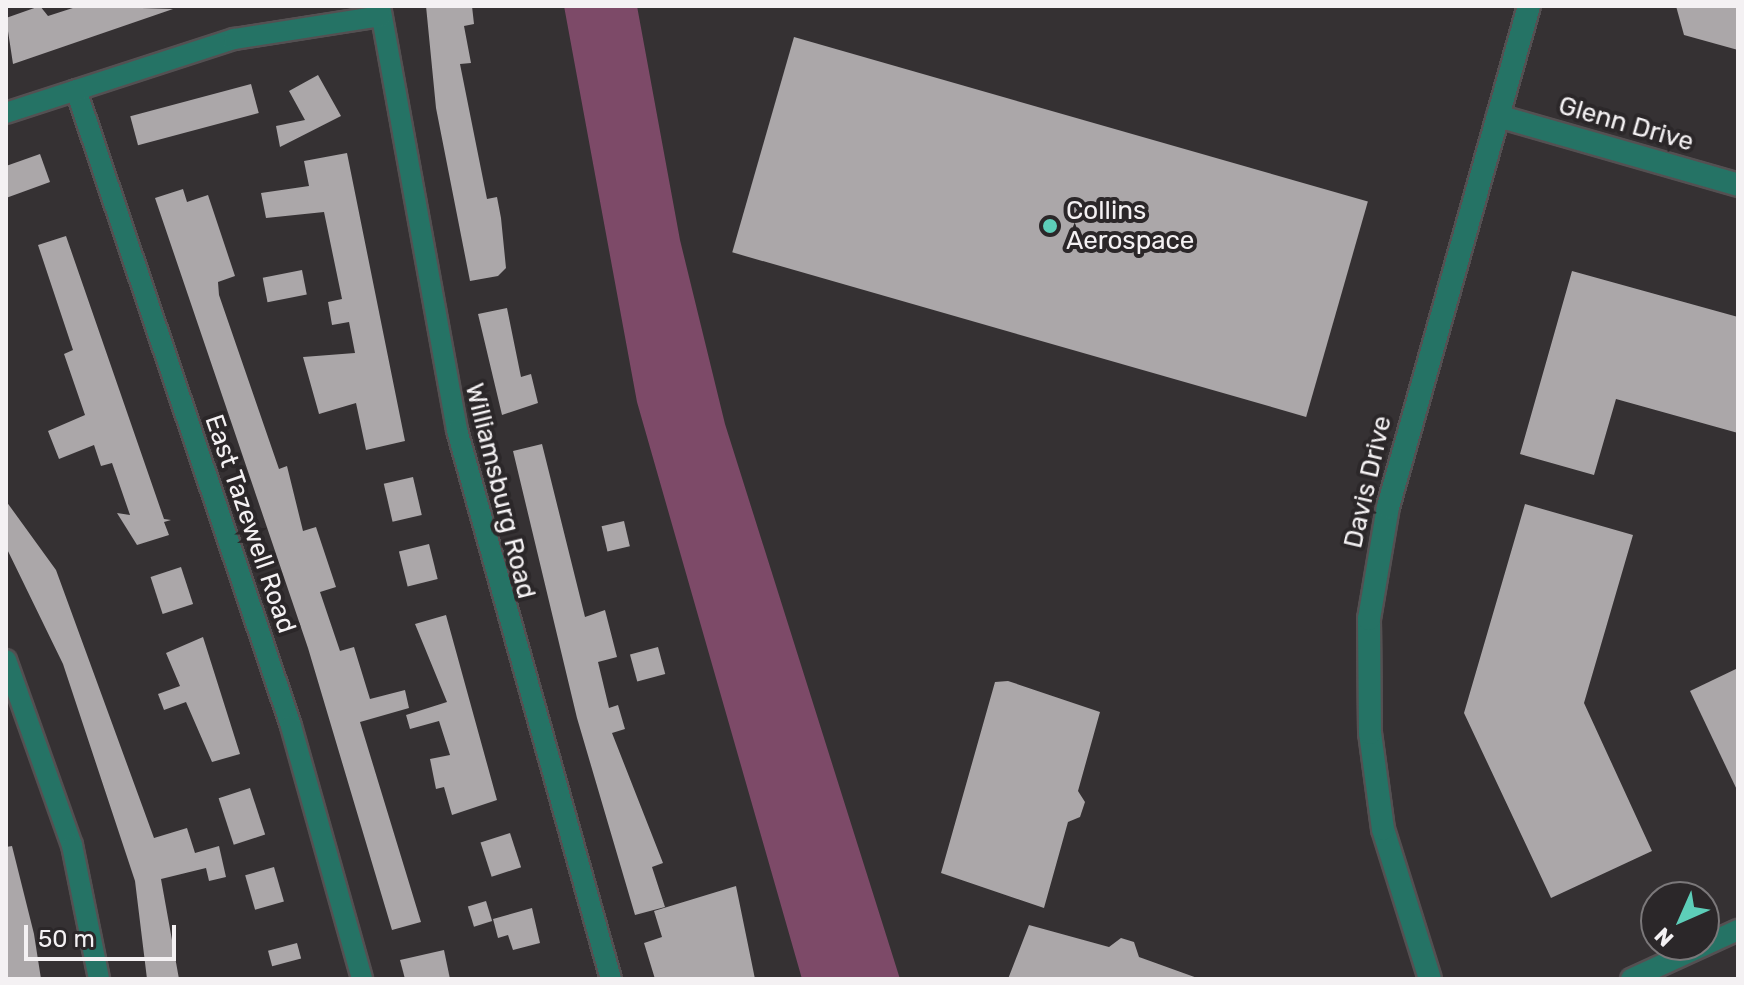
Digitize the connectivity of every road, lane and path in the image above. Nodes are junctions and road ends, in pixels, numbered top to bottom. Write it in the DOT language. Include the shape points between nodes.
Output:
graph roads {
  1 [pos="1529,6"];
  2 [pos="381,11"];
  3 [pos="76,90"];
  4 [pos="6,113"];
  5 [pos="1498,116"];
  6 [pos="1738,185"];
  7 [pos="6,660"];
  8 [pos="1738,930"];
  9 [pos="99,979"];
  10 [pos="362,979"];
  11 [pos="611,979"];
  12 [pos="1430,979"];
  13 [pos="1631,979"];
  1 -- 5 [label="street, Davis Drive"];
  2 -- 3 [label="street" via="234,39"];
  2 -- 11 [label="street, Williamsburg Road" via="457,430"];
  3 -- 4 [label="street"];
  3 -- 10 [label="street, East Tazewell Road" via="291,726"];
  5 -- 6 [label="street, Glenn Drive"];
  5 -- 12 [label="street, Davis Drive" via="1388,507 1369,619 1370,733 1383,829"];
  7 -- 9 [label="street" via="72,845"];
  8 -- 13 [label="street"];
}
